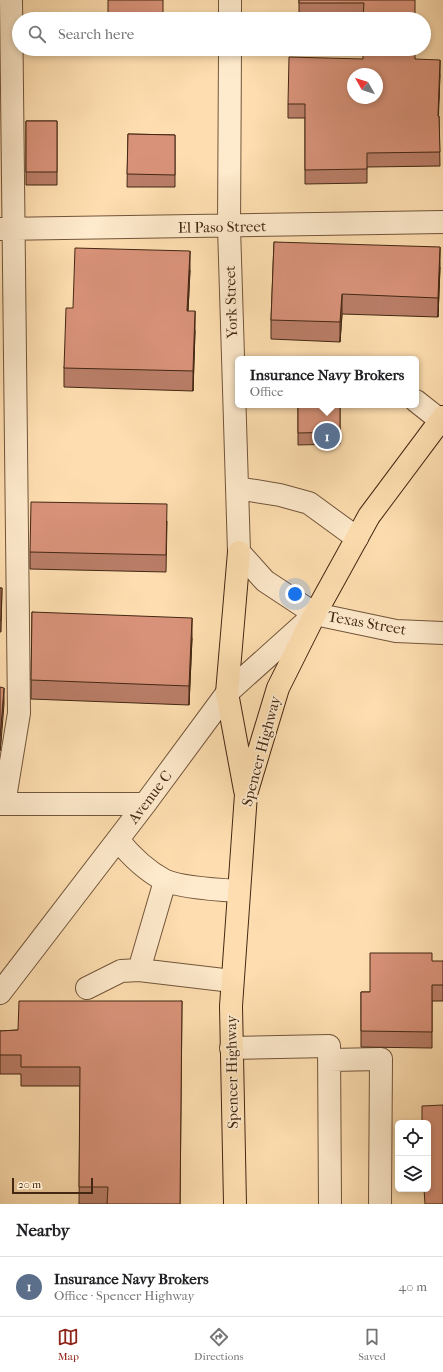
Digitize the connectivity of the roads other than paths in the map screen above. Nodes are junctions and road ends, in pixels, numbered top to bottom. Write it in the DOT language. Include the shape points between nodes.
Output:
graph roads {
  1 [pos="11,0"];
  2 [pos="230,0"];
  3 [pos="230,12"];
  4 [pos="230,56"];
  5 [pos="443,222"];
  6 [pos="229,227"];
  7 [pos="7,229"];
  8 [pos="235,369"];
  9 [pos="419,402"];
  10 [pos="235,408"];
  11 [pos="442,418"];
  12 [pos="236,488"];
  13 [pos="357,538"];
  14 [pos="238,552"];
  15 [pos="315,614"];
  16 [pos="443,633"];
  17 [pos="227,693"];
  18 [pos="246,794"];
  19 [pos="2,804"];
  20 [pos="145,804"];
  21 [pos="118,840"];
  22 [pos="165,881"];
  23 [pos="238,891"];
  24 [pos="139,970"];
  25 [pos="232,981"];
  26 [pos="87,988"];
  27 [pos="0,994"];
  28 [pos="231,1048"];
  29 [pos="330,1060"];
  30 [pos="235,1204"];
  31 [pos="330,1204"];
  32 [pos="380,1204"];
  1 -- 7 [label="street"];
  2 -- 3 [label="street"];
  4 -- 6 [label="street, York Street"];
  5 -- 6 [label="street, El Paso Street"];
  6 -- 7 [label="street, El Paso Street"];
  6 -- 8 [label="street, York Street"];
  7 -- 19 [label="street" via="19,713"];
  9 -- 11 [label="street"];
  10 -- 12 [label="street, York Street"];
  11 -- 13 [label="main road, Spencer Highway" via="369,516"];
  12 -- 13 [label="street" via="309,503"];
  12 -- 14 [label="street, York Street"];
  13 -- 15 [label="main road, Spencer Highway"];
  14 -- 15 [label="street" via="265,581"];
  14 -- 17 [label="main road"];
  15 -- 16 [label="street, Texas Street" via="396,631"];
  15 -- 17 [label="street, Avenue C"];
  15 -- 18 [label="main road, Spencer Highway" via="278,688"];
  17 -- 18 [label="main road"];
  17 -- 20 [label="street, Avenue C"];
  18 -- 23 [label="main road, Spencer Highway"];
  19 -- 20 [label="street"];
  20 -- 21 [label="street, Avenue C"];
  21 -- 22 [label="street" via="133,858"];
  21 -- 27 [label="street, Avenue C"];
  22 -- 23 [label="street" via="207,889"];
  22 -- 24 [label="street"];
  23 -- 25 [label="main road, Spencer Highway"];
  24 -- 25 [label="street"];
  24 -- 26 [label="street" via="121,971"];
  25 -- 28 [label="main road, Spencer Highway"];
  28 -- 29 [label="street" via="329,1046"];
  28 -- 30 [label="main road, Spencer Highway"];
  29 -- 31 [label="street"];
  29 -- 32 [label="street" via="381,1059"];
}
